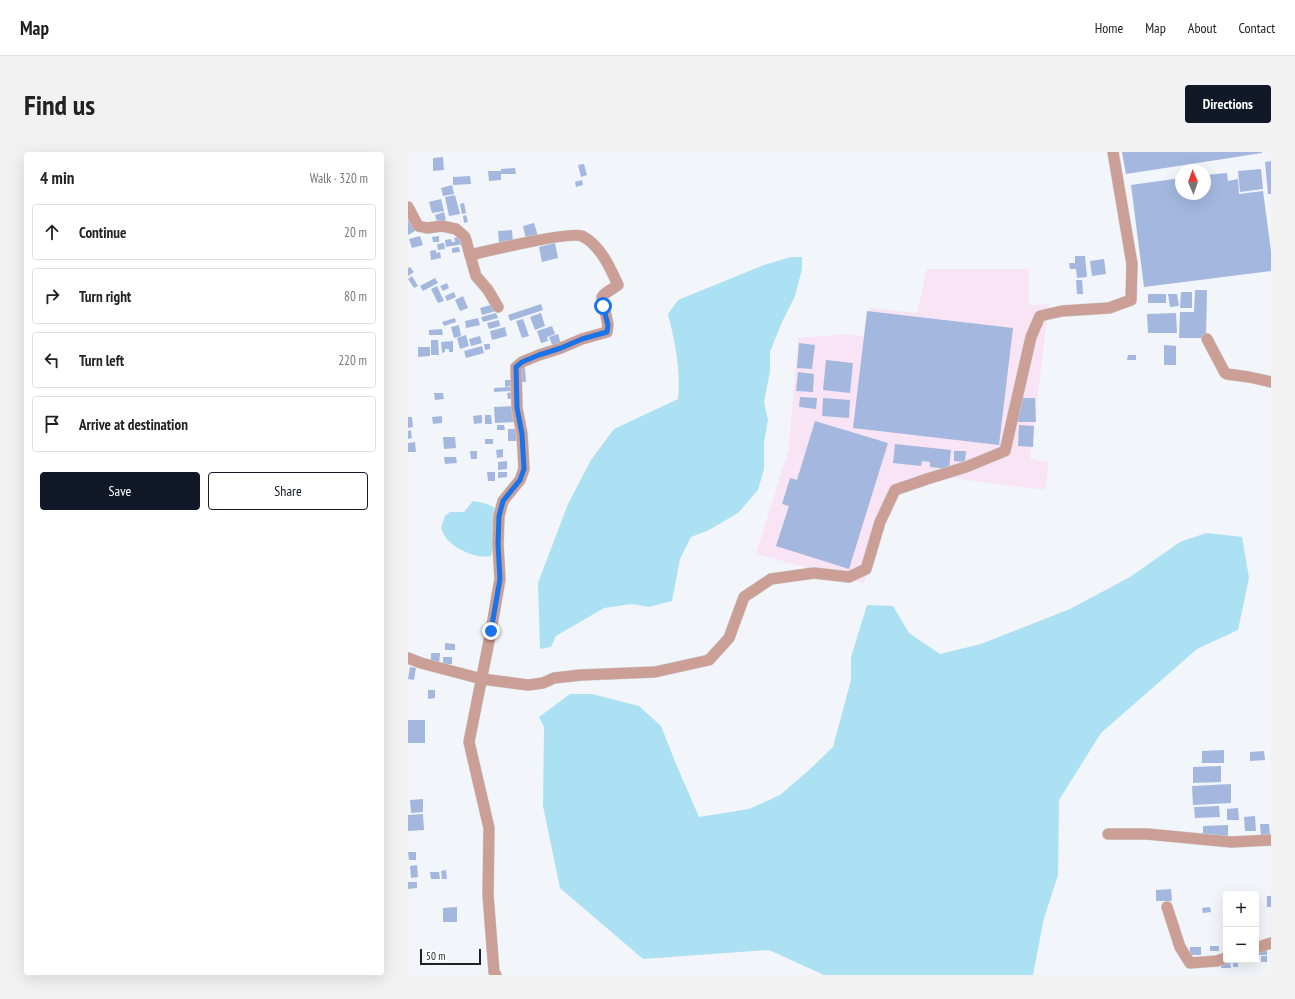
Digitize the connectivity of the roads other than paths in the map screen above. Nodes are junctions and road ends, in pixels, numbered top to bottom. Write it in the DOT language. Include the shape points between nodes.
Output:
graph roads {
  1 [pos="1113,152"];
  2 [pos="408,207"];
  3 [pos="470,255"];
  4 [pos="498,307"];
  5 [pos="1207,339"];
  6 [pos="1271,382"];
  7 [pos="408,658"];
  8 [pos="482,679"];
  9 [pos="1108,834"];
  10 [pos="1271,840"];
  11 [pos="1167,907"];
  12 [pos="1271,943"];
  13 [pos="1259,947"];
  14 [pos="1223,959"];
  15 [pos="496,975"];
  1 -- 8 [label="street" via="1132,264 1131,300 1109,308 1062,311 1040,316 1031,337 1004,451 966,467 895,490 880,522 866,569 849,578 814,573 771,579 744,597 729,638 709,660 655,672 581,675 554,678 528,685"];
  2 -- 3 [label="street" via="418,226 456,229 465,237"];
  3 -- 4 [label="street" via="476,276"];
  3 -- 8 [label="street" via="561,236 581,235 599,249 618,285 602,297 607,332 539,355 516,367 517,408 522,434 524,469 520,480 503,501 499,516 500,579"];
  5 -- 6 [label="street" via="1227,374"];
  7 -- 8 [label="street"];
  8 -- 15 [label="street" via="469,742 489,828 488,895"];
  9 -- 10 [label="street" via="1146,834 1231,842"];
  11 -- 14 [label="street" via="1180,947 1190,963"];
  12 -- 13 [label="street"];
}
